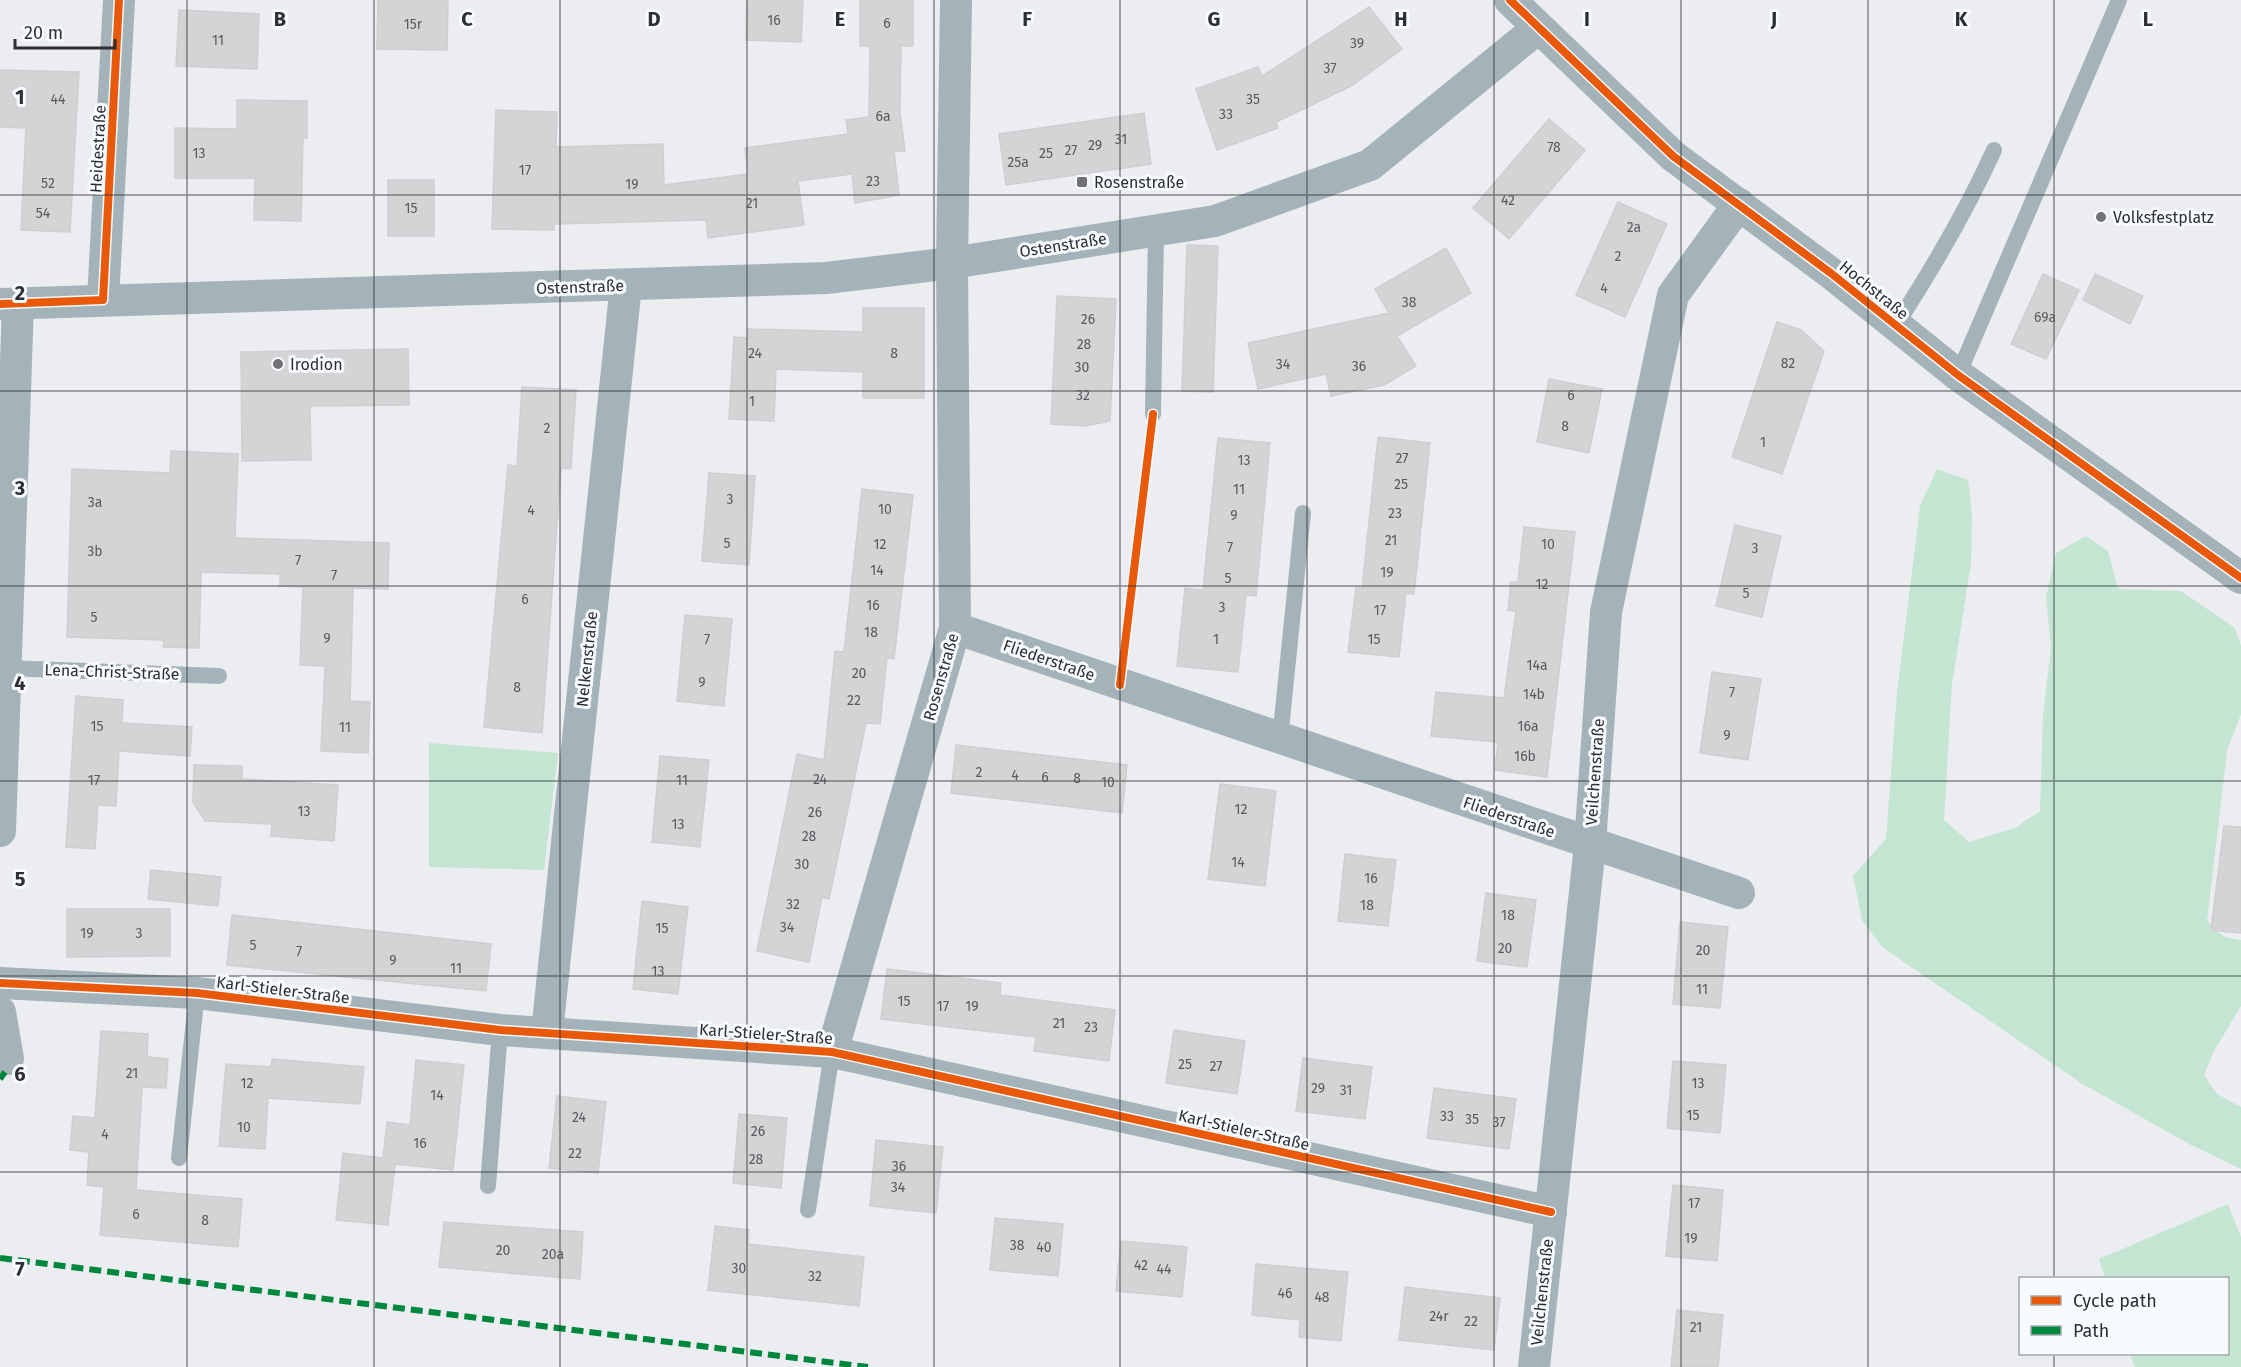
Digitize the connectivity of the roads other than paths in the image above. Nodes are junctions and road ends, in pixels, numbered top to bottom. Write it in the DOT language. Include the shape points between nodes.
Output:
graph roads {
  1 [pos="119,0"];
  2 [pos="956,0"];
  3 [pos="1510,0"];
  4 [pos="2119,0"];
  5 [pos="1538,28"];
  6 [pos="1994,150"];
  7 [pos="1739,204"];
  8 [pos="1156,230"];
  9 [pos="952,263"];
  10 [pos="626,285"];
  11 [pos="103,300"];
  12 [pos="9,303"];
  13 [pos="1896,325"];
  14 [pos="1958,375"];
  15 [pos="1153,414"];
  16 [pos="1303,513"];
  17 [pos="2241,578"];
  18 [pos="955,627"];
  19 [pos="6,668"];
  20 [pos="219,676"];
  21 [pos="1280,739"];
  22 [pos="0,831"];
  23 [pos="1590,844"];
  24 [pos="1739,893"];
  25 [pos="0,982"];
  26 [pos="197,993"];
  27 [pos="0,1012"];
  28 [pos="500,1030"];
  29 [pos="547,1032"];
  30 [pos="832,1052"];
  31 [pos="8,1059"];
  32 [pos="179,1158"];
  33 [pos="488,1186"];
  34 [pos="808,1210"];
  35 [pos="1551,1212"];
  36 [pos="1534,1367"];
  1 -- 11 [label="street, Heidestraße"];
  2 -- 9 [label="street, Rosenstraße"];
  3 -- 5 [label="street, Hochstraße"];
  4 -- 14 [label="lane"];
  5 -- 7 [label="street, Hochstraße" via="1673,156"];
  5 -- 8 [label="street, Ostenstraße" via="1370,165 1215,221"];
  6 -- 13 [label="lane" via="1939,259"];
  7 -- 13 [label="street, Hochstraße"];
  7 -- 23 [label="street, Veilchenstraße" via="1673,294 1606,612"];
  8 -- 9 [label="street, Ostenstraße"];
  8 -- 15 [label="lane"];
  9 -- 10 [label="street, Ostenstraße" via="826,278"];
  9 -- 18 [label="street, Rosenstraße"];
  10 -- 11 [label="street, Ostenstraße"];
  10 -- 29 [label="street, Nelkenstraße"];
  11 -- 12 [label="street, Ostenstraße"];
  12 -- 19 [label="street"];
  13 -- 14 [label="street, Hochstraße"];
  14 -- 17 [label="street, Hochstraße"];
  16 -- 21 [label="lane"];
  18 -- 21 [label="street, Fliederstraße"];
  18 -- 30 [label="street, Rosenstraße"];
  19 -- 20 [label="lane, Lena-Christ-Straße"];
  19 -- 22 [label="street"];
  21 -- 23 [label="street, Fliederstraße"];
  23 -- 24 [label="street, Fliederstraße"];
  23 -- 35 [label="street, Veilchenstraße"];
  25 -- 26 [label="street, Karl-Stieler-Straße"];
  26 -- 28 [label="street, Karl-Stieler-Straße"];
  26 -- 32 [label="lane"];
  27 -- 31 [label="street"];
  28 -- 29 [label="street, Karl-Stieler-Straße"];
  28 -- 33 [label="lane"];
  29 -- 30 [label="street, Karl-Stieler-Straße"];
  30 -- 34 [label="lane"];
  30 -- 35 [label="street, Karl-Stieler-Straße"];
  35 -- 36 [label="street, Veilchenstraße"];
}
